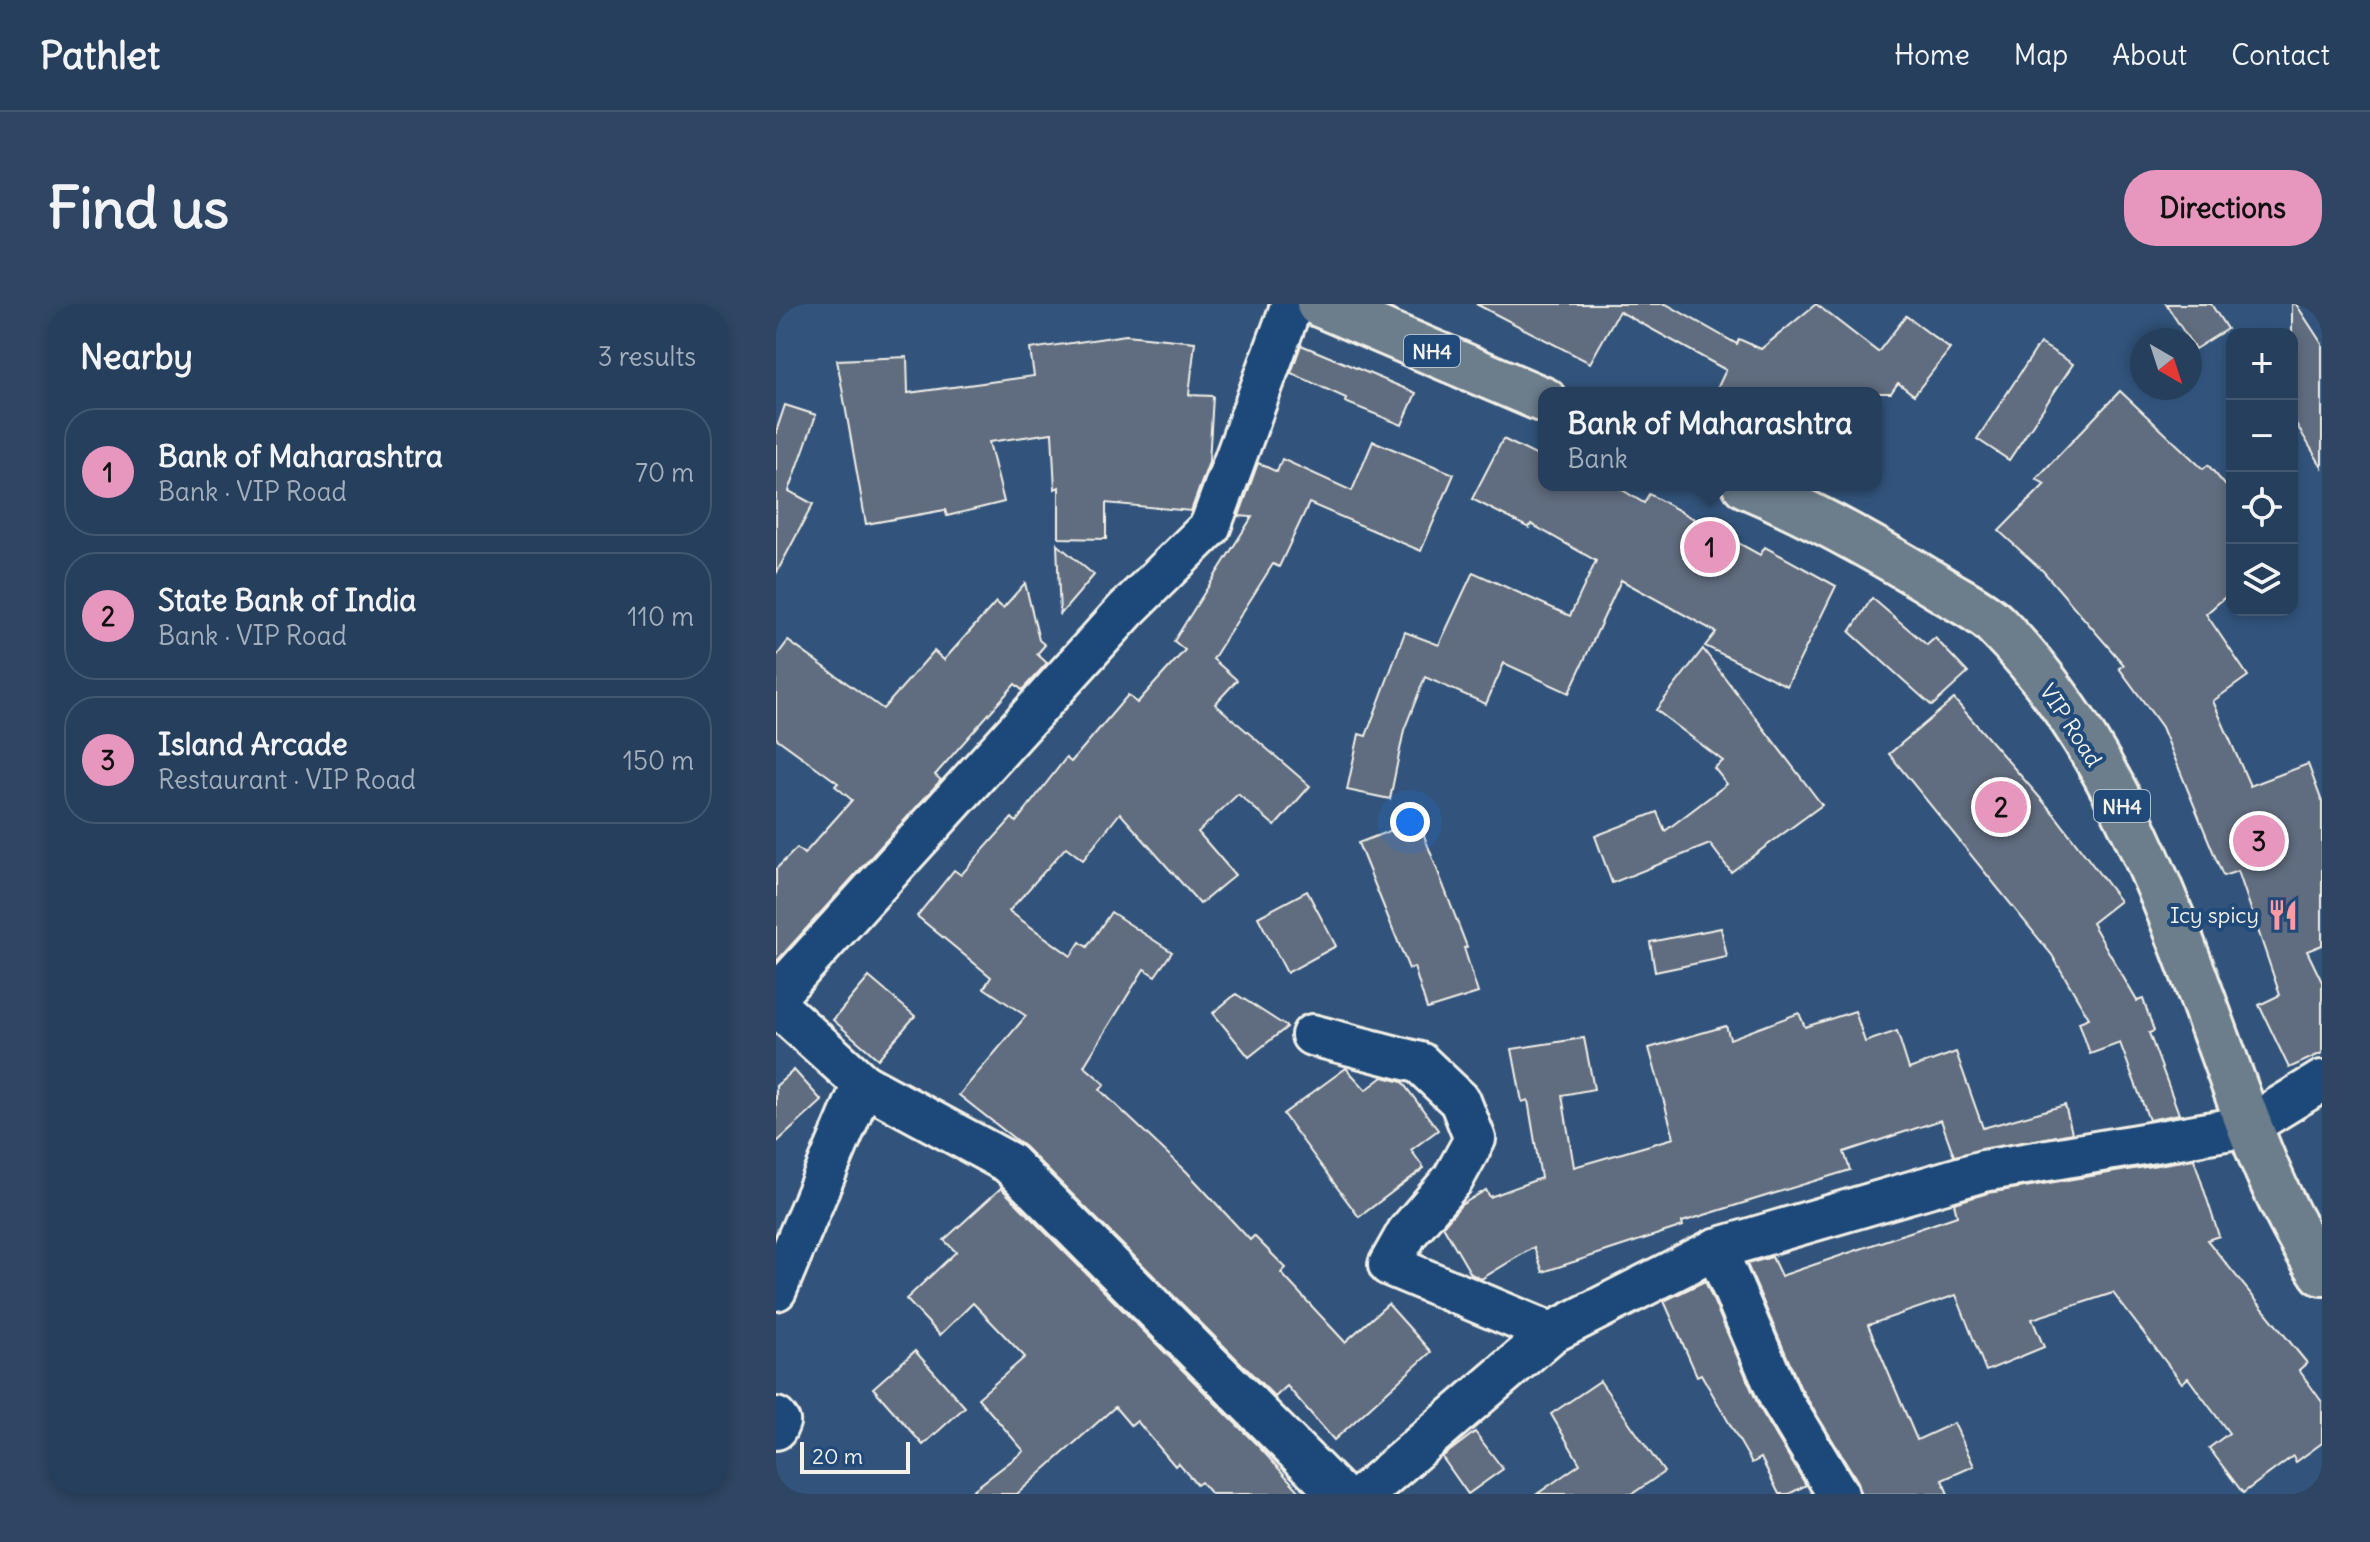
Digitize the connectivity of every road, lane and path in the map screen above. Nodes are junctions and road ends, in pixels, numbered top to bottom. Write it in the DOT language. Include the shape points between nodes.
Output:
graph roads {
  1 [pos="1292,304"];
  2 [pos="1319,304"];
  3 [pos="1538,397"];
  4 [pos="1757,491"];
  5 [pos="779,988"];
  6 [pos="1312,1035"];
  7 [pos="2322,1081"];
  8 [pos="863,1084"];
  9 [pos="2249,1126"];
  10 [pos="1716,1249"];
  11 [pos="2322,1273"];
  12 [pos="776,1290"];
  13 [pos="1551,1333"];
  14 [pos="776,1418"];
  15 [pos="776,1429"];
  16 [pos="1339,1494"];
  17 [pos="1364,1494"];
  18 [pos="1838,1494"];
  1 -- 5 [label="street" via="1210,527 1126,610"];
  2 -- 3 [label="highway, NH4"];
  4 -- 9 [label="highway, VIP Road / NH4" via="1883,553 1992,621 2061,701 2140,843 2175,922"];
  5 -- 8 [label="street"];
  6 -- 13 [label="street" via="1420,1063 1460,1101 1475,1139 1453,1179 1407,1233 1389,1265"];
  7 -- 9 [label="street"];
  8 -- 12 [label="street"];
  8 -- 16 [label="street" via="1009,1163"];
  9 -- 10 [label="street" via="1983,1171"];
  9 -- 11 [label="highway, VIP Road / NH4" via="2294,1232"];
  10 -- 13 [label="street"];
  10 -- 18 [label="street" via="1780,1398"];
  13 -- 17 [label="street"];
  14 -- 15 [label="street"];
}
